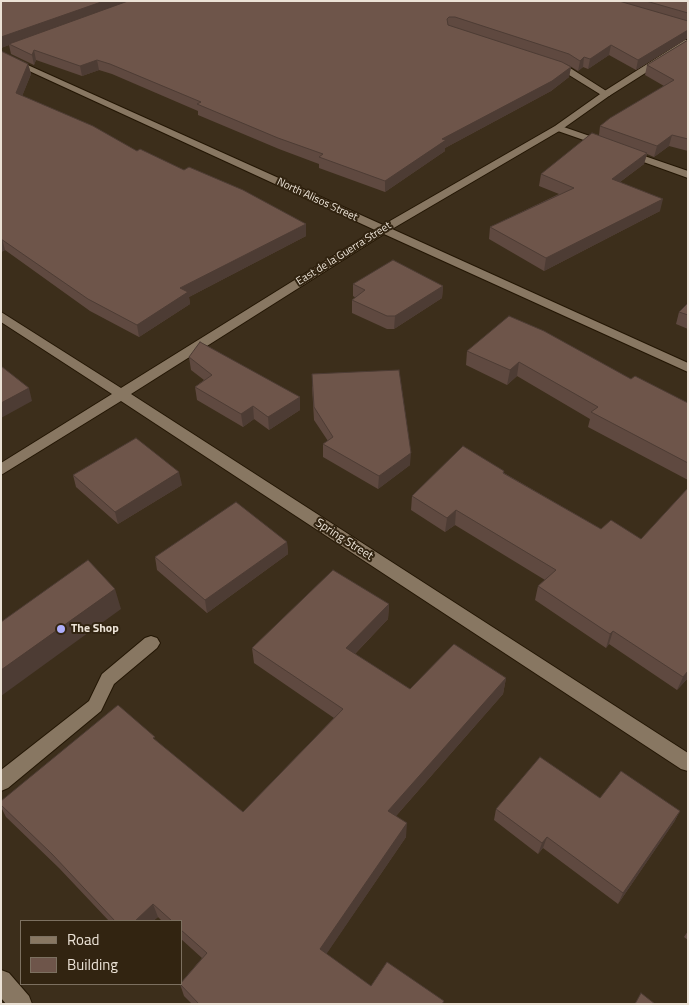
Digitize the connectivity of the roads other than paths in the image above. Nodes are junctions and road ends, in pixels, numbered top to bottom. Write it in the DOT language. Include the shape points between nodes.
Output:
graph roads {
  1 [pos="688,42"];
  2 [pos="4,53"];
  3 [pos="547,63"];
  4 [pos="606,94"];
  5 [pos="558,128"];
  6 [pos="688,176"];
  7 [pos="382,230"];
  8 [pos="1,316"];
  9 [pos="688,368"];
  10 [pos="121,395"];
  11 [pos="1,470"];
  12 [pos="151,643"];
  13 [pos="688,763"];
  14 [pos="1,782"];
  15 [pos="1,981"];
  16 [pos="21,1004"];
  1 -- 4 [label="street, East de la Guerra Street"];
  2 -- 7 [label="street, North Alisos Street"];
  3 -- 4 [label="street" via="564,68"];
  4 -- 5 [label="street, East de la Guerra Street"];
  5 -- 6 [label="street"];
  5 -- 7 [label="street, East de la Guerra Street"];
  7 -- 9 [label="street, North Alisos Street"];
  7 -- 10 [label="street, East de la Guerra Street"];
  8 -- 10 [label="street, Spring Street"];
  10 -- 11 [label="street, East de la Guerra Street"];
  10 -- 13 [label="street, Spring Street"];
  12 -- 14 [label="street" via="108,678 95,706"];
  15 -- 16 [label="street"];
}
